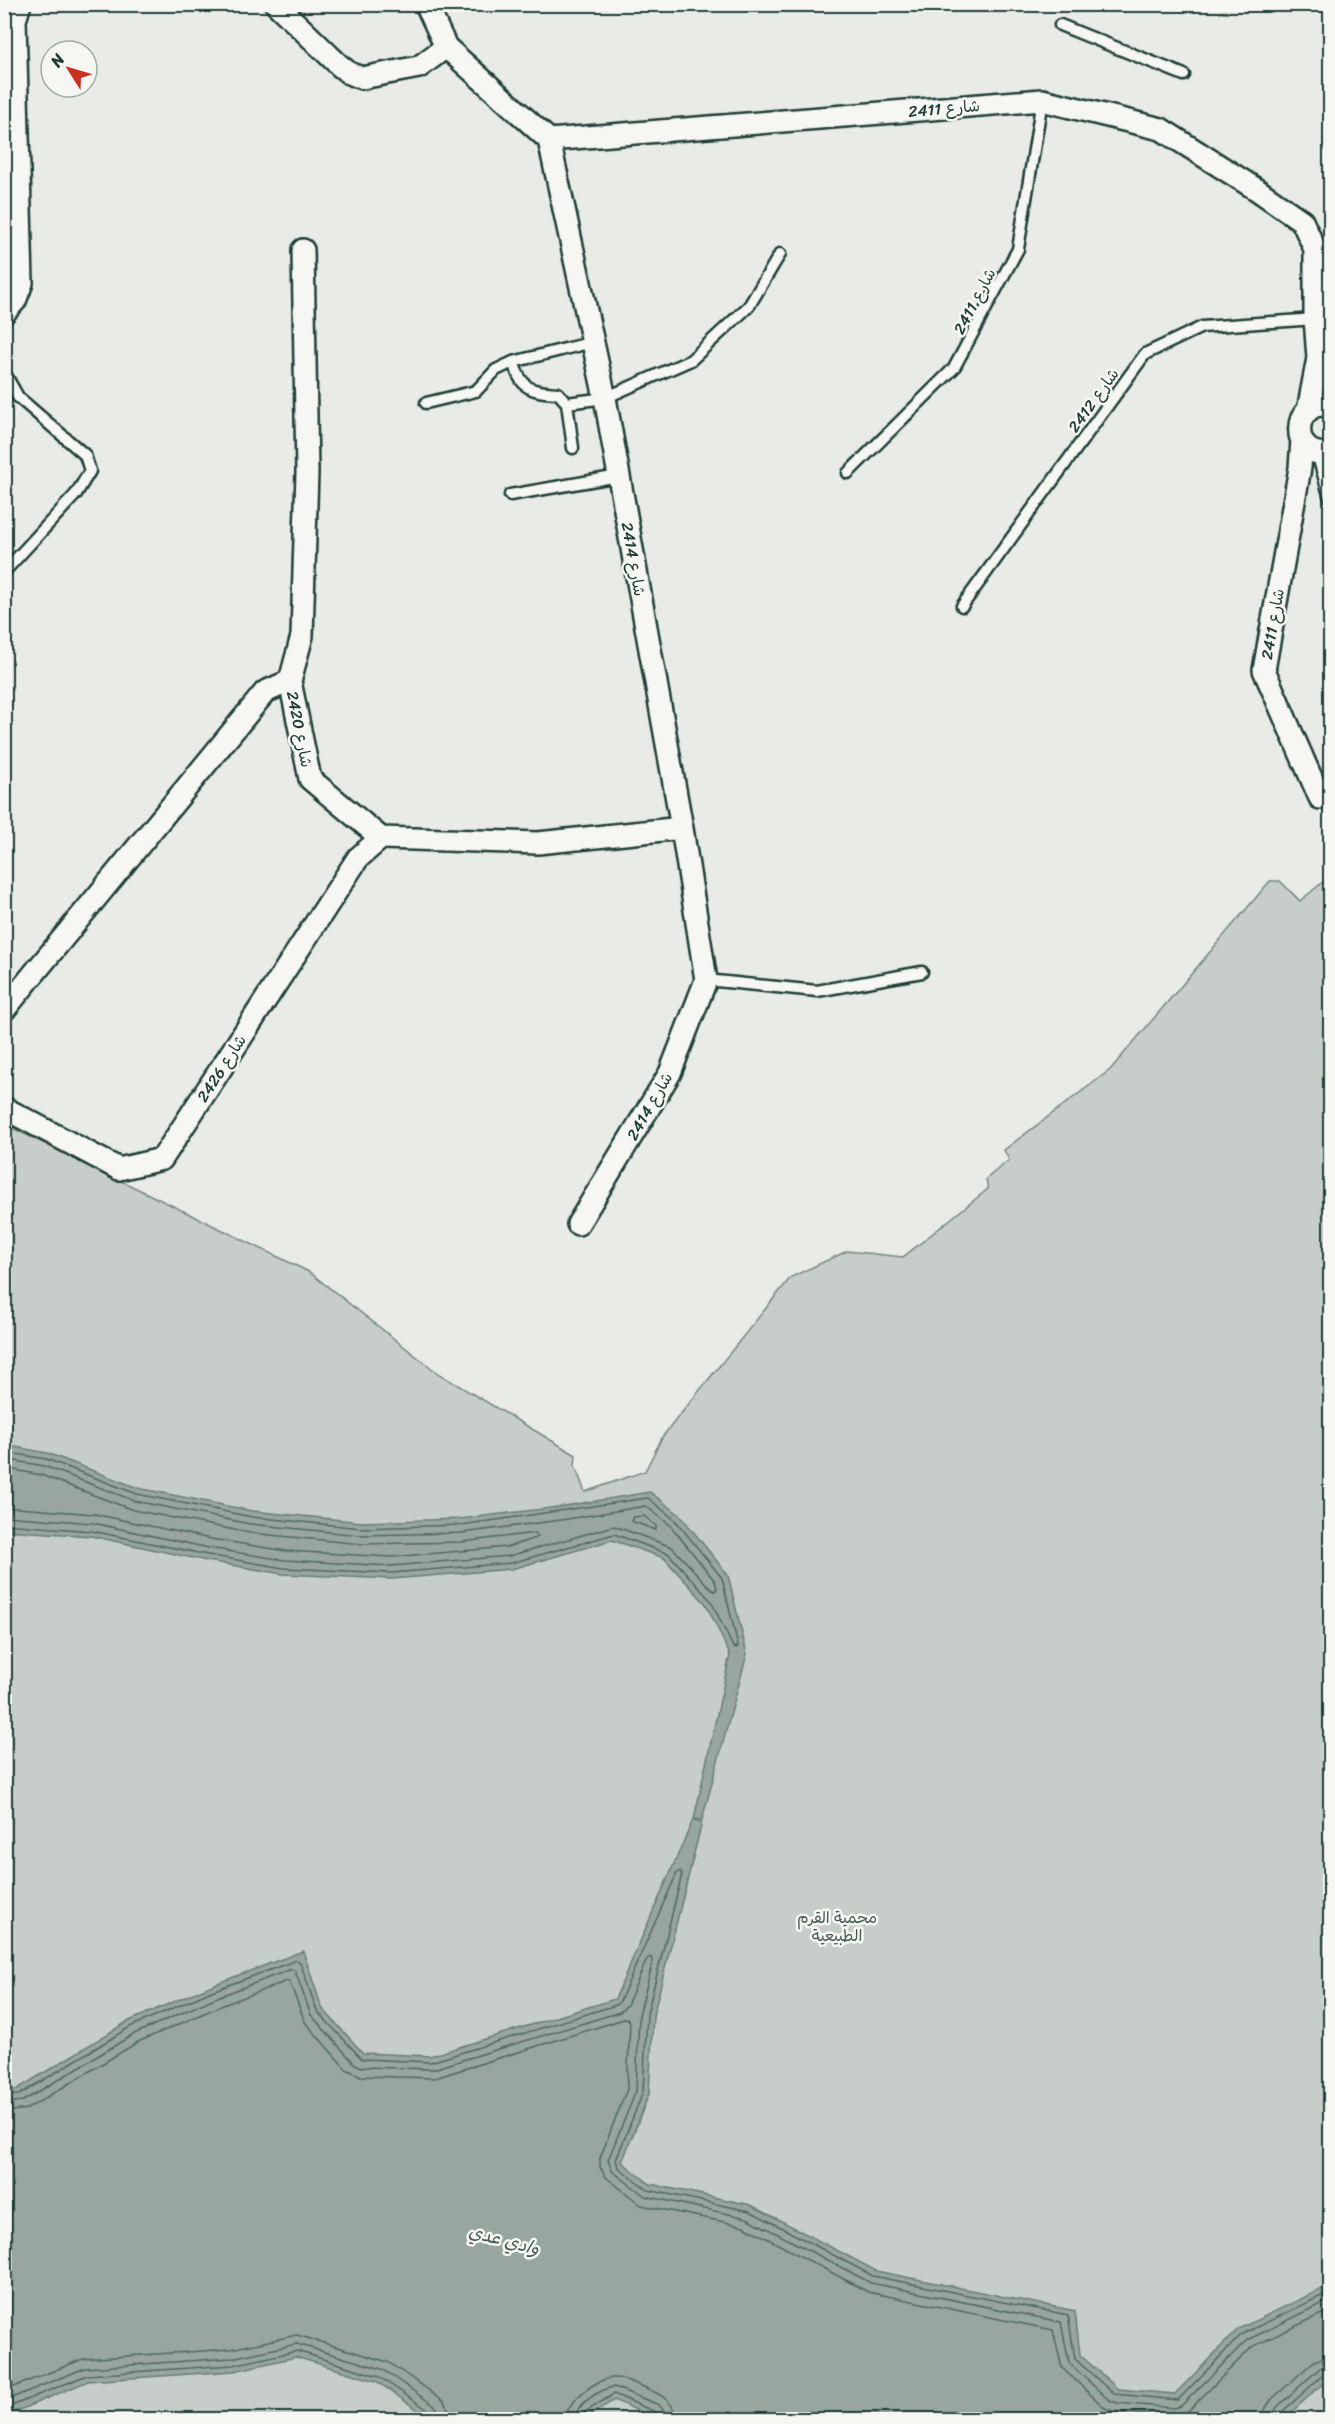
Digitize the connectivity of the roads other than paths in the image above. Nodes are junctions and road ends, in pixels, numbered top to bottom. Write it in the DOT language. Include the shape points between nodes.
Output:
graph roads {
  1 [pos="20,4"];
  2 [pos="276,4"];
  3 [pos="426,4"];
  4 [pos="1060,25"];
  5 [pos="446,47"];
  6 [pos="1184,75"];
  7 [pos="1042,100"];
  8 [pos="549,140"];
  9 [pos="303,250"];
  10 [pos="780,254"];
  11 [pos="4,313"];
  12 [pos="1315,318"];
  13 [pos="593,342"];
  14 [pos="513,362"];
  15 [pos="4,372"];
  16 [pos="605,398"];
  17 [pos="426,403"];
  18 [pos="567,403"];
  19 [pos="1330,406"];
  20 [pos="1308,411"];
  21 [pos="573,448"];
  22 [pos="1317,448"];
  23 [pos="848,473"];
  24 [pos="619,476"];
  25 [pos="510,495"];
  26 [pos="1330,498"];
  27 [pos="4,572"];
  28 [pos="962,606"];
  29 [pos="290,681"];
  30 [pos="1320,798"];
  31 [pos="682,828"];
  32 [pos="381,838"];
  33 [pos="922,972"];
  34 [pos="706,980"];
  35 [pos="4,1010"];
  36 [pos="4,1108"];
  37 [pos="578,1224"];
  1 -- 11 [label="street" via="15,20 21,283 15,301"];
  2 -- 5 [label="street" via="349,73 362,78 419,67"];
  3 -- 5 [label="street"];
  4 -- 6 [label="lane"];
  5 -- 8 [label="street"];
  7 -- 8 [label="street, شارع 2411"];
  7 -- 12 [label="street, شارع 2411" via="1161,129 1302,221 1315,249 1319,280"];
  7 -- 23 [label="lane, 2411 شارع" via="1018,249 954,368"];
  8 -- 13 [label="street, 2414 شارع"];
  9 -- 29 [label="street, 2420 شارع" via="307,483 302,636"];
  10 -- 16 [label="lane" via="749,306 691,360"];
  12 -- 20 [label="street, شارع 2411" via="1318,358"];
  12 -- 28 [label="lane, 2412 شارع" via="1202,327 1145,354"];
  13 -- 14 [label="lane"];
  13 -- 16 [label="street, 2414 شارع"];
  14 -- 17 [label="lane" via="496,369 476,391"];
  14 -- 18 [label="lane" via="520,381 537,392 558,393"];
  15 -- 27 [label="lane" via="18,397 85,455 90,471 76,494"];
  16 -- 18 [label="lane"];
  16 -- 24 [label="street, 2414 شارع"];
  18 -- 21 [label="lane"];
  19 -- 20 [label="street" via="1319,405"];
  20 -- 22 [label="street, شارع 2411" via="1300,426"];
  22 -- 26 [label="lane"];
  22 -- 30 [label="street, شارع 2411" via="1300,468 1264,670"];
  24 -- 25 [label="lane"];
  24 -- 31 [label="street, 2414 شارع"];
  29 -- 32 [label="street, 2420 شارع" via="310,778"];
  29 -- 35 [label="street" via="265,692"];
  31 -- 32 [label="street" via="538,843"];
  31 -- 34 [label="street, 2414 شارع"];
  32 -- 36 [label="street, 2426 شارع" via="358,858 162,1159 119,1169"];
  33 -- 34 [label="lane" via="818,991"];
  34 -- 37 [label="street, 2414 شارع" via="670,1072"];
}
